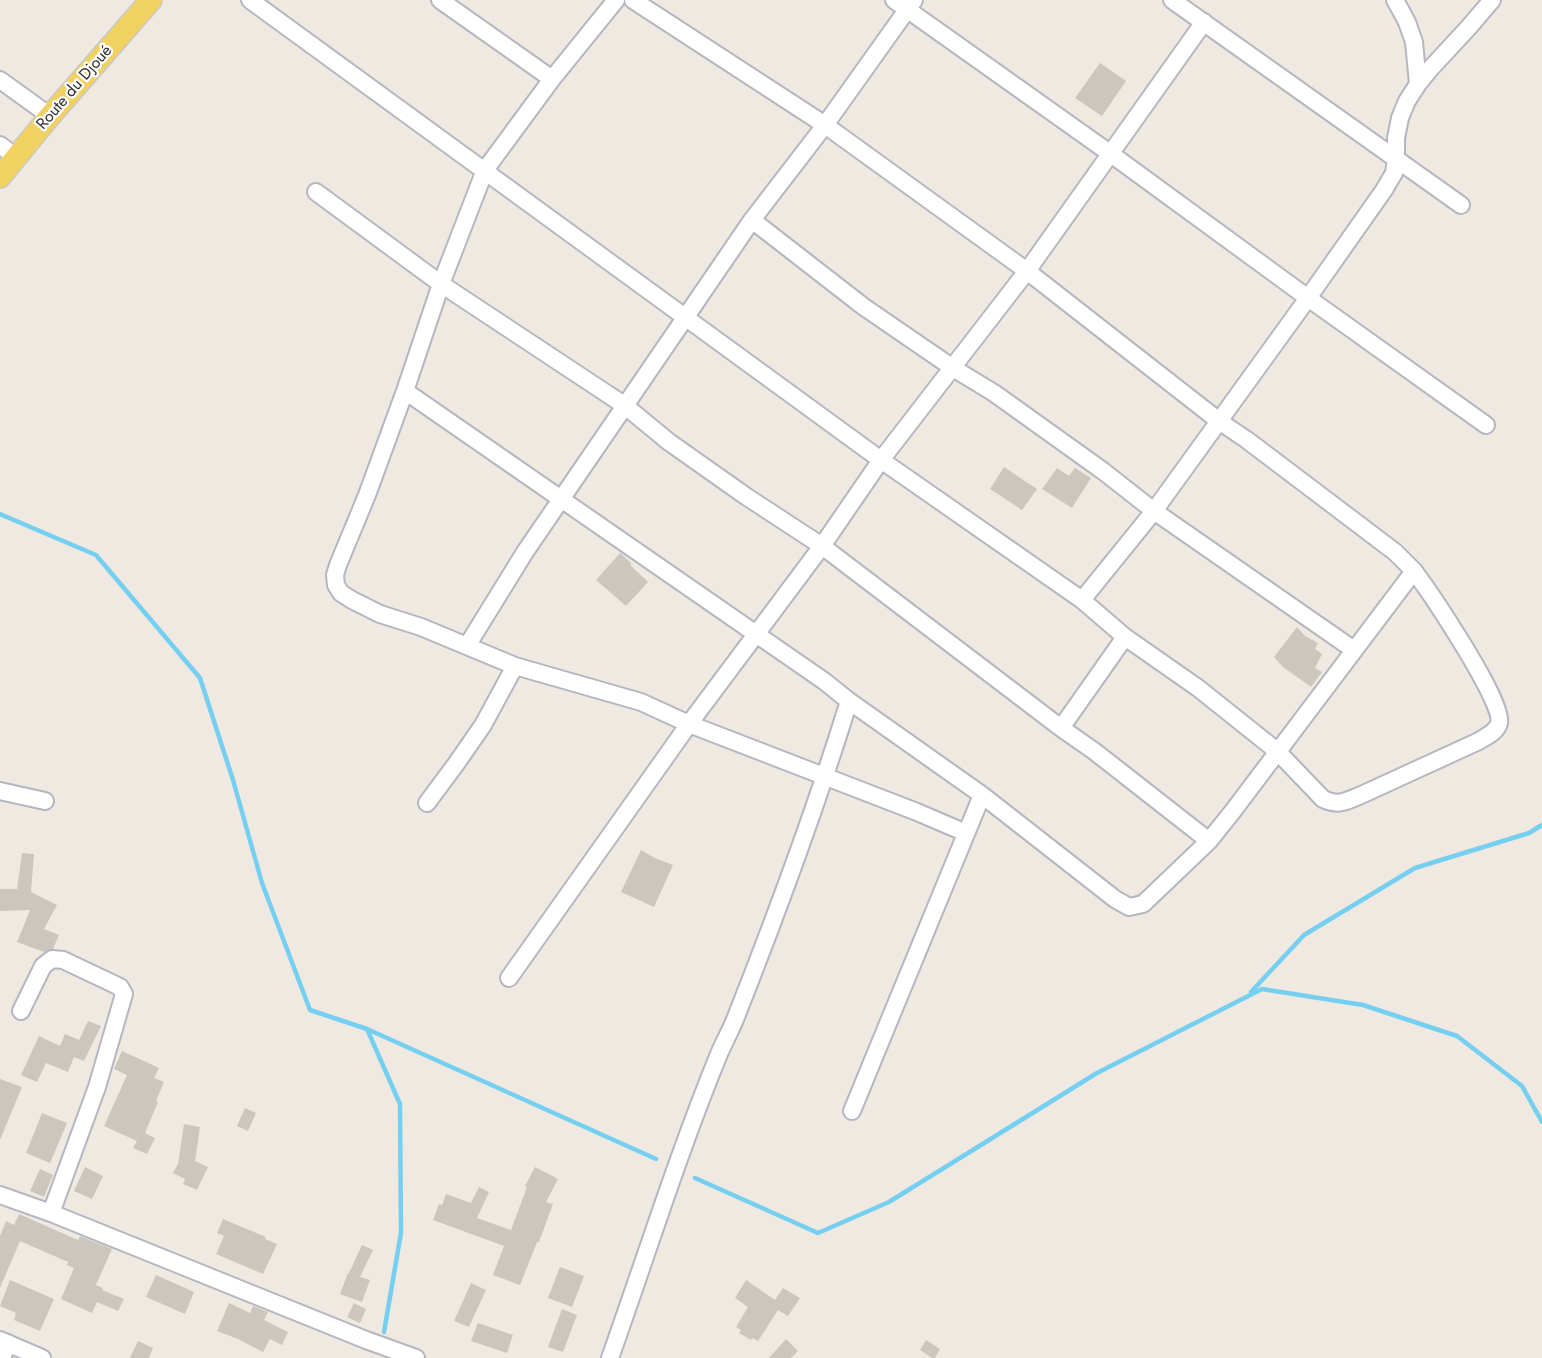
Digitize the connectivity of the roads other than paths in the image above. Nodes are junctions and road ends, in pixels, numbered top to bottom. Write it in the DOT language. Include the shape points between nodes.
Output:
graph roads {
  1 [pos="151,0"];
  2 [pos="250,0"];
  3 [pos="440,0"];
  4 [pos="616,0"];
  5 [pos="633,0"];
  6 [pos="1172,0"];
  7 [pos="1395,0"];
  8 [pos="1492,0"];
  9 [pos="906,3"];
  10 [pos="1204,22"];
  11 [pos="552,79"];
  12 [pos="0,80"];
  13 [pos="1418,84"];
  14 [pos="50,116"];
  15 [pos="825,125"];
  16 [pos="8,151"];
  17 [pos="1111,154"];
  18 [pos="1396,160"];
  19 [pos="485,170"];
  20 [pos="0,177"];
  21 [pos="316,192"];
  22 [pos="1461,205"];
  23 [pos="752,220"];
  24 [pos="1027,271"];
  25 [pos="441,284"];
  26 [pos="1308,298"];
  27 [pos="686,317"];
  28 [pos="953,368"];
  29 [pos="405,391"];
  30 [pos="624,405"];
  31 [pos="1219,421"];
  32 [pos="1486,425"];
  33 [pos="881,459"];
  34 [pos="562,500"];
  35 [pos="1154,511"];
  36 [pos="822,546"];
  37 [pos="1413,571"];
  38 [pos="1082,600"];
  39 [pos="755,635"];
  40 [pos="1125,637"];
  41 [pos="467,646"];
  42 [pos="1354,650"];
  43 [pos="515,666"];
  44 [pos="849,701"];
  45 [pos="689,724"];
  46 [pos="1061,728"];
  47 [pos="1277,751"];
  48 [pos="826,777"];
  49 [pos="0,791"];
  50 [pos="982,795"];
  51 [pos="45,801"];
  52 [pos="427,803"];
  53 [pos="966,833"];
  54 [pos="1209,841"];
  55 [pos="508,978"];
  56 [pos="21,1011"];
  57 [pos="852,1111"];
  58 [pos="0,1195"];
  59 [pos="51,1213"];
  60 [pos="4,1347"];
  61 [pos="42,1358"];
  62 [pos="416,1358"];
  63 [pos="610,1358"];
  1 -- 14 [label="main road, Route du Djoué"];
  2 -- 19 [label="street"];
  3 -- 11 [label="street"];
  4 -- 11 [label="street"];
  5 -- 15 [label="street"];
  6 -- 10 [label="street"];
  7 -- 13 [label="street" via="1414,42"];
  8 -- 13 [label="street"];
  9 -- 15 [label="street"];
  9 -- 17 [label="street"];
  10 -- 17 [label="street"];
  10 -- 18 [label="street"];
  11 -- 19 [label="street"];
  12 -- 14 [label="street"];
  13 -- 18 [label="street" via="1400,118"];
  14 -- 16 [label="main road, Route du Djoué"];
  15 -- 23 [label="street"];
  15 -- 24 [label="street"];
  16 -- 20 [label="main road, Route du Djoué"];
  17 -- 24 [label="street"];
  17 -- 26 [label="street"];
  18 -- 22 [label="street"];
  18 -- 26 [label="street" via="1384,190"];
  19 -- 25 [label="street"];
  19 -- 27 [label="street"];
  21 -- 25 [label="street"];
  23 -- 27 [label="street"];
  23 -- 28 [label="street" via="864,307"];
  24 -- 28 [label="street"];
  24 -- 31 [label="street"];
  25 -- 29 [label="street"];
  25 -- 30 [label="street"];
  26 -- 31 [label="street"];
  26 -- 32 [label="street"];
  27 -- 30 [label="street"];
  27 -- 33 [label="street"];
  28 -- 33 [label="street"];
  28 -- 35 [label="street" via="1012,406"];
  29 -- 34 [label="street"];
  29 -- 41 [label="street" via="338,564 336,585 341,593 380,614"];
  30 -- 34 [label="street"];
  30 -- 36 [label="street" via="669,442"];
  31 -- 35 [label="street"];
  31 -- 37 [label="street" via="1378,538"];
  33 -- 36 [label="street"];
  33 -- 38 [label="street"];
  34 -- 39 [label="street"];
  34 -- 41 [label="street"];
  35 -- 38 [label="street"];
  35 -- 42 [label="street"];
  36 -- 39 [label="street"];
  36 -- 46 [label="street"];
  37 -- 42 [label="street"];
  37 -- 47 [label="street" via="1456,632 1487,689 1499,715 1495,731 1341,803 1323,799"];
  38 -- 40 [label="street"];
  39 -- 44 [label="street"];
  39 -- 45 [label="street"];
  40 -- 46 [label="street"];
  40 -- 47 [label="street"];
  41 -- 43 [label="street"];
  42 -- 47 [label="street"];
  43 -- 45 [label="street" via="640,702"];
  43 -- 52 [label="street" via="483,725"];
  44 -- 48 [label="street"];
  44 -- 50 [label="street"];
  45 -- 48 [label="street"];
  45 -- 55 [label="street"];
  46 -- 54 [label="street"];
  47 -- 54 [label="street"];
  48 -- 53 [label="street"];
  48 -- 63 [label="street" via="688,1138"];
  49 -- 51 [label="street"];
  50 -- 53 [label="street"];
  50 -- 54 [label="street" via="1129,907 1143,904"];
  53 -- 57 [label="street"];
  56 -- 59 [label="street" via="43,966 52,959 63,960 120,987 124,994 97,1087"];
  58 -- 59 [label="street"];
  59 -- 62 [label="street"];
  60 -- 61 [label="street"];
}
